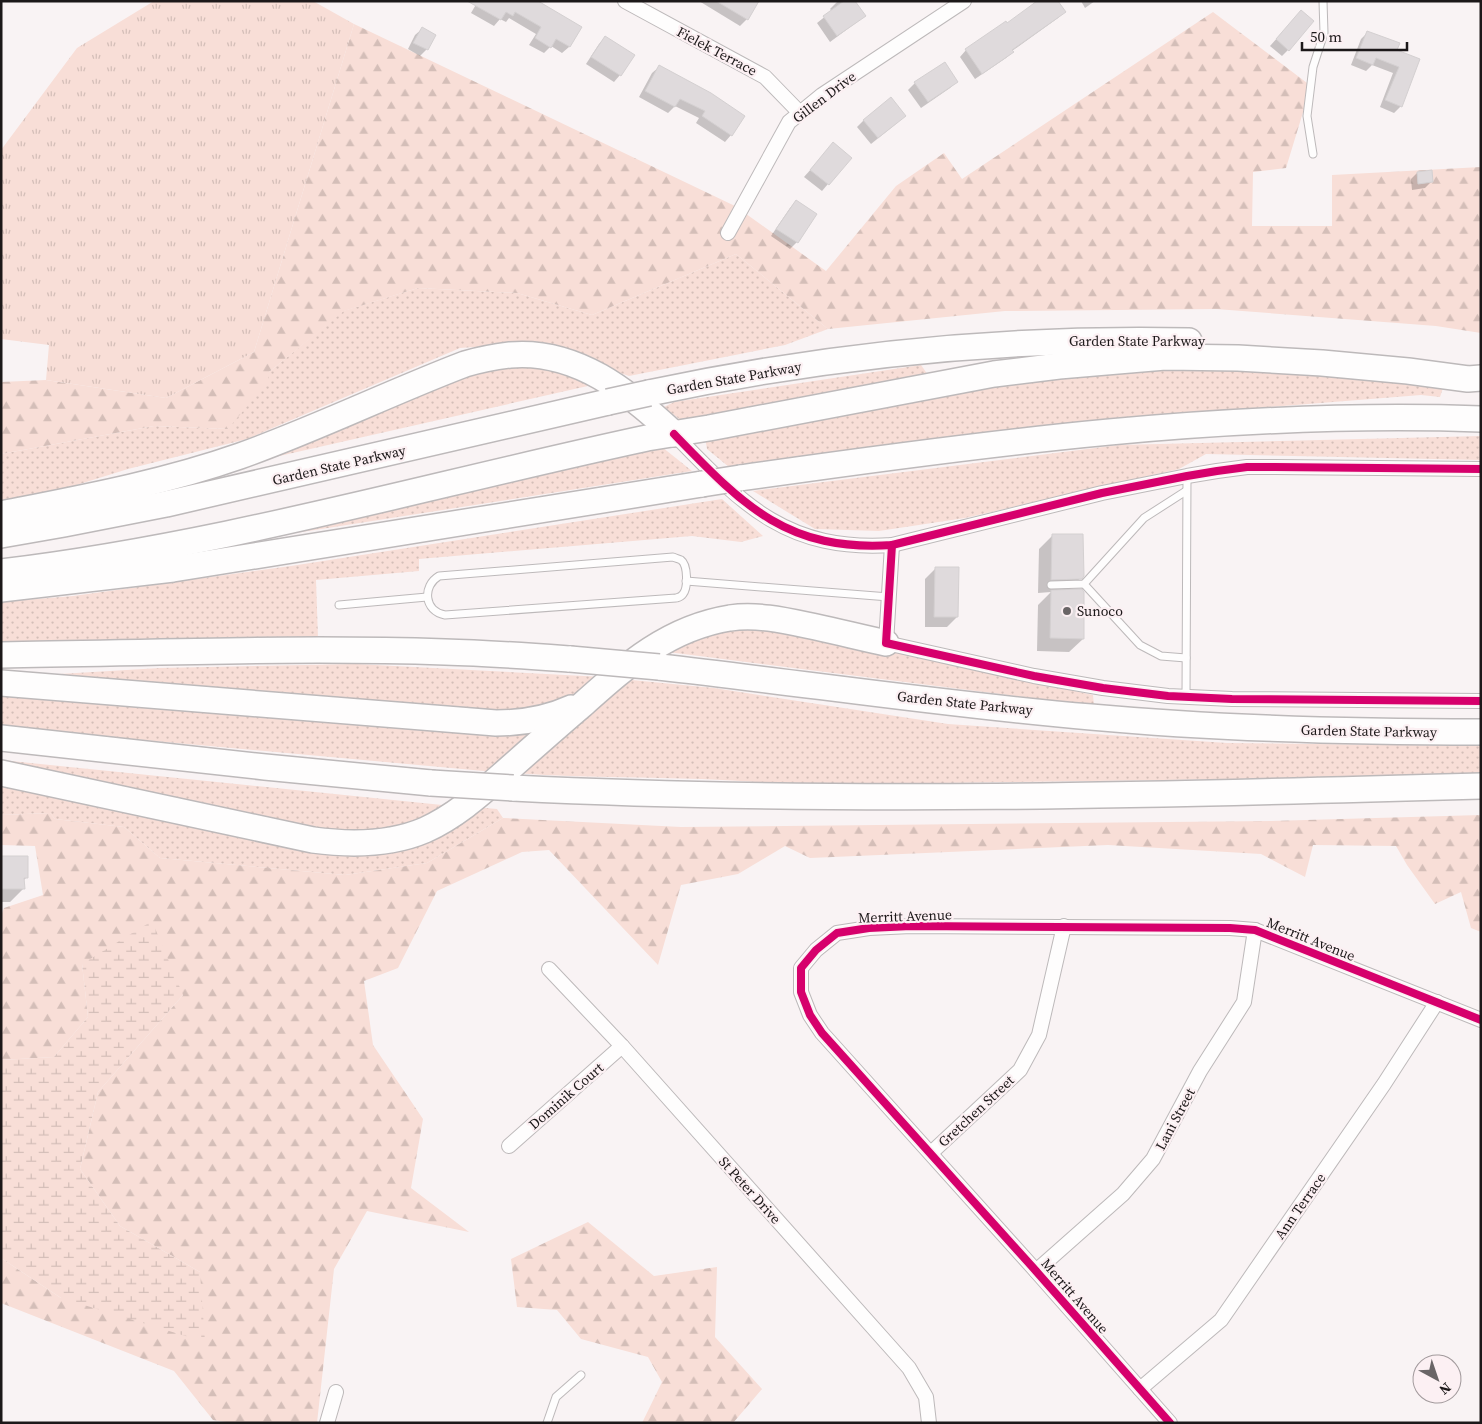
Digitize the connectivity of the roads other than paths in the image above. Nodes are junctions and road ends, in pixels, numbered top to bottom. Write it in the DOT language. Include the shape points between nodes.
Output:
graph roads {
  1 [pos="624,1"];
  2 [pos="964,1"];
  3 [pos="1323,1"];
  4 [pos="800,113"];
  5 [pos="1313,154"];
  6 [pos="728,233"];
  7 [pos="1481,366"];
  8 [pos="1481,378"];
  9 [pos="1481,419"];
  10 [pos="674,434"];
  11 [pos="1481,469"];
  12 [pos="1187,476"];
  13 [pos="1186,491"];
  14 [pos="1,514"];
  15 [pos="1,535"];
  16 [pos="892,545"];
  17 [pos="1,572"];
  18 [pos="686,581"];
  19 [pos="1084,584"];
  20 [pos="1051,585"];
  21 [pos="1,589"];
  22 [pos="427,597"];
  23 [pos="889,597"];
  24 [pos="338,605"];
  25 [pos="886,643"];
  26 [pos="1,655"];
  27 [pos="1186,658"];
  28 [pos="1,683"];
  29 [pos="1186,697"];
  30 [pos="1481,701"];
  31 [pos="585,702"];
  32 [pos="1481,732"];
  33 [pos="1,738"];
  34 [pos="1,773"];
  35 [pos="1481,786"];
  36 [pos="1064,926"];
  37 [pos="1255,930"];
  38 [pos="549,969"];
  39 [pos="1437,1002"];
  40 [pos="1481,1020"];
  41 [pos="622,1046"];
  42 [pos="509,1146"];
  43 [pos="930,1153"];
  44 [pos="1036,1271"];
  45 [pos="582,1376"];
  46 [pos="1140,1389"];
  47 [pos="336,1392"];
  48 [pos="327,1423"];
  49 [pos="547,1423"];
  50 [pos="929,1423"];
  51 [pos="1170,1423"];
  1 -- 4 [label="street, Fielek Terrace" via="765,77"];
  2 -- 4 [label="street, Gillen Drive"];
  3 -- 5 [label="lane" via="1324,33 1313,67 1307,116"];
  4 -- 6 [label="street, Gillen Drive" via="789,122"];
  7 -- 15 [label="highway, Garden State Parkway, bridge" via="1364,351 1158,340 1057,341 852,358 750,373 649,393 184,500"];
  8 -- 10 [label="highway" via="1313,362 1165,357 1002,373"];
  9 -- 21 [label="highway, bridge" via="1351,417 1247,422 1002,444 740,478 173,569"];
  10 -- 14 [label="highway" via="627,394 589,370 560,360 511,355 465,364 210,466 149,483"];
  10 -- 16 [label="street" via="735,494 778,524 826,542"];
  10 -- 17 [label="highway" via="622,443 244,531 88,560"];
  11 -- 12 [label="street" via="1246,467"];
  12 -- 13 [label="lane"];
  12 -- 16 [label="street" via="1102,493"];
  13 -- 19 [label="lane" via="1144,518"];
  13 -- 27 [label="lane"];
  16 -- 23 [label="street"];
  18 -- 22 [label="lane" via="685,591 676,598 445,615 431,606"];
  18 -- 22 [label="lane" via="684,563 673,557 439,576 428,586"];
  18 -- 23 [label="lane"];
  19 -- 20 [label="lane"];
  19 -- 27 [label="lane" via="1140,645 1161,656"];
  22 -- 24 [label="lane"];
  23 -- 25 [label="street"];
  25 -- 29 [label="street" via="1060,681"];
  25 -- 31 [label="highway" via="786,621 728,618 664,640"];
  26 -- 32 [label="highway, Garden State Parkway, bridge" via="446,652 570,659 1091,717 1245,728"];
  27 -- 29 [label="lane"];
  28 -- 31 [label="highway" via="496,723 540,719"];
  29 -- 30 [label="street"];
  31 -- 34 [label="highway" via="455,813 425,830 379,842 313,840"];
  33 -- 35 [label="highway, bridge" via="431,783 732,796 1154,794"];
  36 -- 37 [label="street, Merritt Avenue"];
  36 -- 43 [label="street, Gretchen Street" via="1039,1035 1020,1070"];
  36 -- 43 [label="street, Merritt Avenue" via="868,928 837,933 801,968 801,992 822,1033"];
  37 -- 39 [label="street, Merritt Avenue"];
  37 -- 44 [label="street, Lani Street" via="1244,1002 1200,1071 1153,1159 1123,1194"];
  38 -- 41 [label="street, St Peter Drive"];
  39 -- 40 [label="street, Merritt Avenue"];
  39 -- 46 [label="street, Ann Terrace" via="1221,1320"];
  41 -- 42 [label="street, Dominik Court"];
  41 -- 50 [label="street, St Peter Drive" via="909,1368 926,1397"];
  43 -- 44 [label="street, Merritt Avenue"];
  44 -- 46 [label="street, Merritt Avenue"];
  45 -- 49 [label="lane" via="556,1397"];
  46 -- 51 [label="street, Merritt Avenue"];
  47 -- 48 [label="street"];
}
